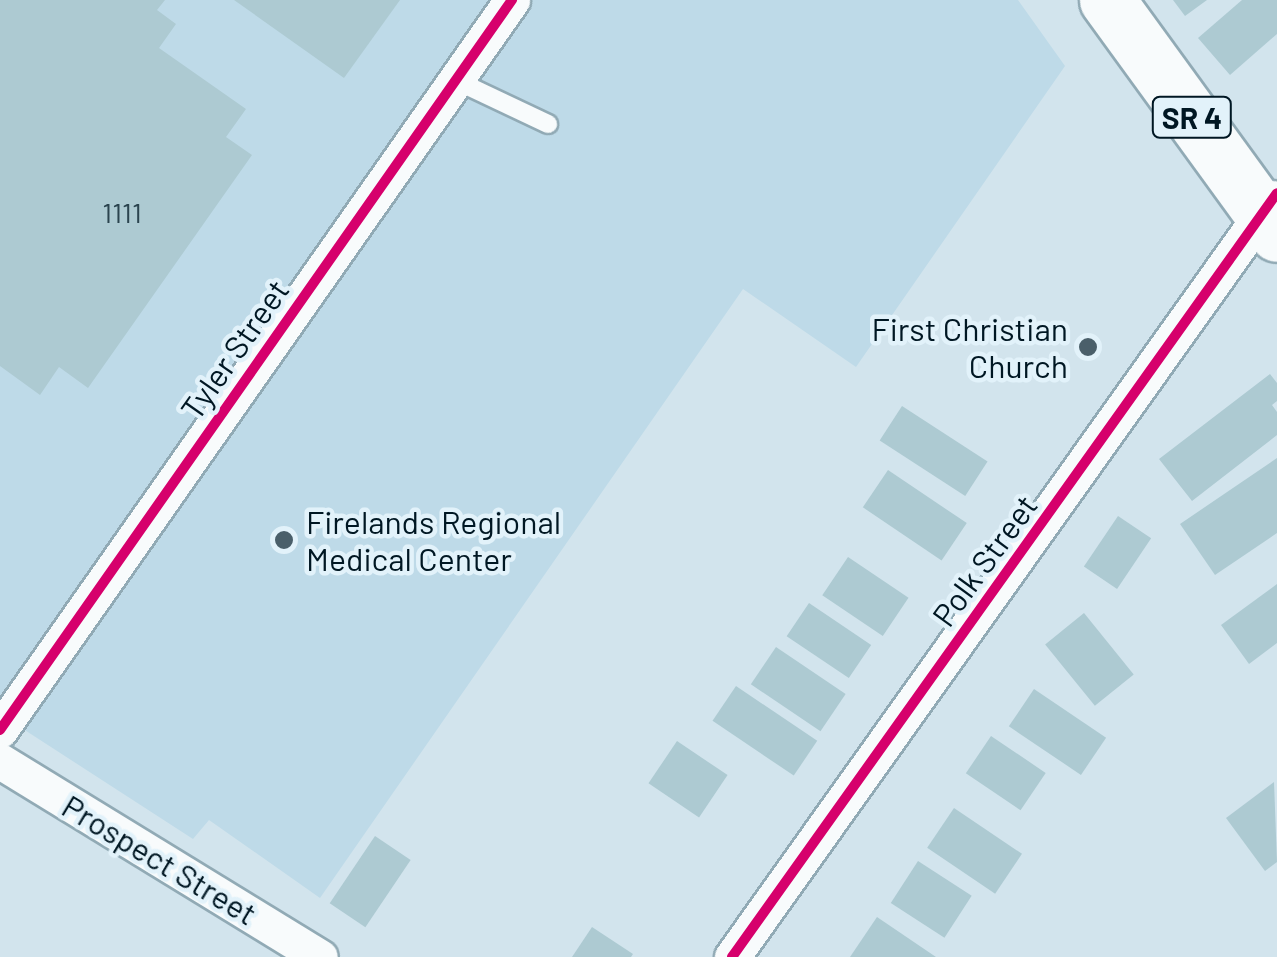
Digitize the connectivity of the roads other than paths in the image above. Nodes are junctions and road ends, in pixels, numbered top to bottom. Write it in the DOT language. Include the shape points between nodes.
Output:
graph roads {
  1 [pos="512,0"];
  2 [pos="1107,0"];
  3 [pos="455,80"];
  4 [pos="548,124"];
  5 [pos="1272,213"];
  6 [pos="0,730"];
  7 [pos="0,761"];
  8 [pos="320,957"];
  9 [pos="732,957"];
  1 -- 3 [label="street, Tyler Street"];
  2 -- 5 [label="main road, SR 4"];
  3 -- 4 [label="lane"];
  3 -- 6 [label="street, Tyler Street"];
  5 -- 9 [label="street, Polk Street"];
  7 -- 8 [label="street, Prospect Street"];
}
